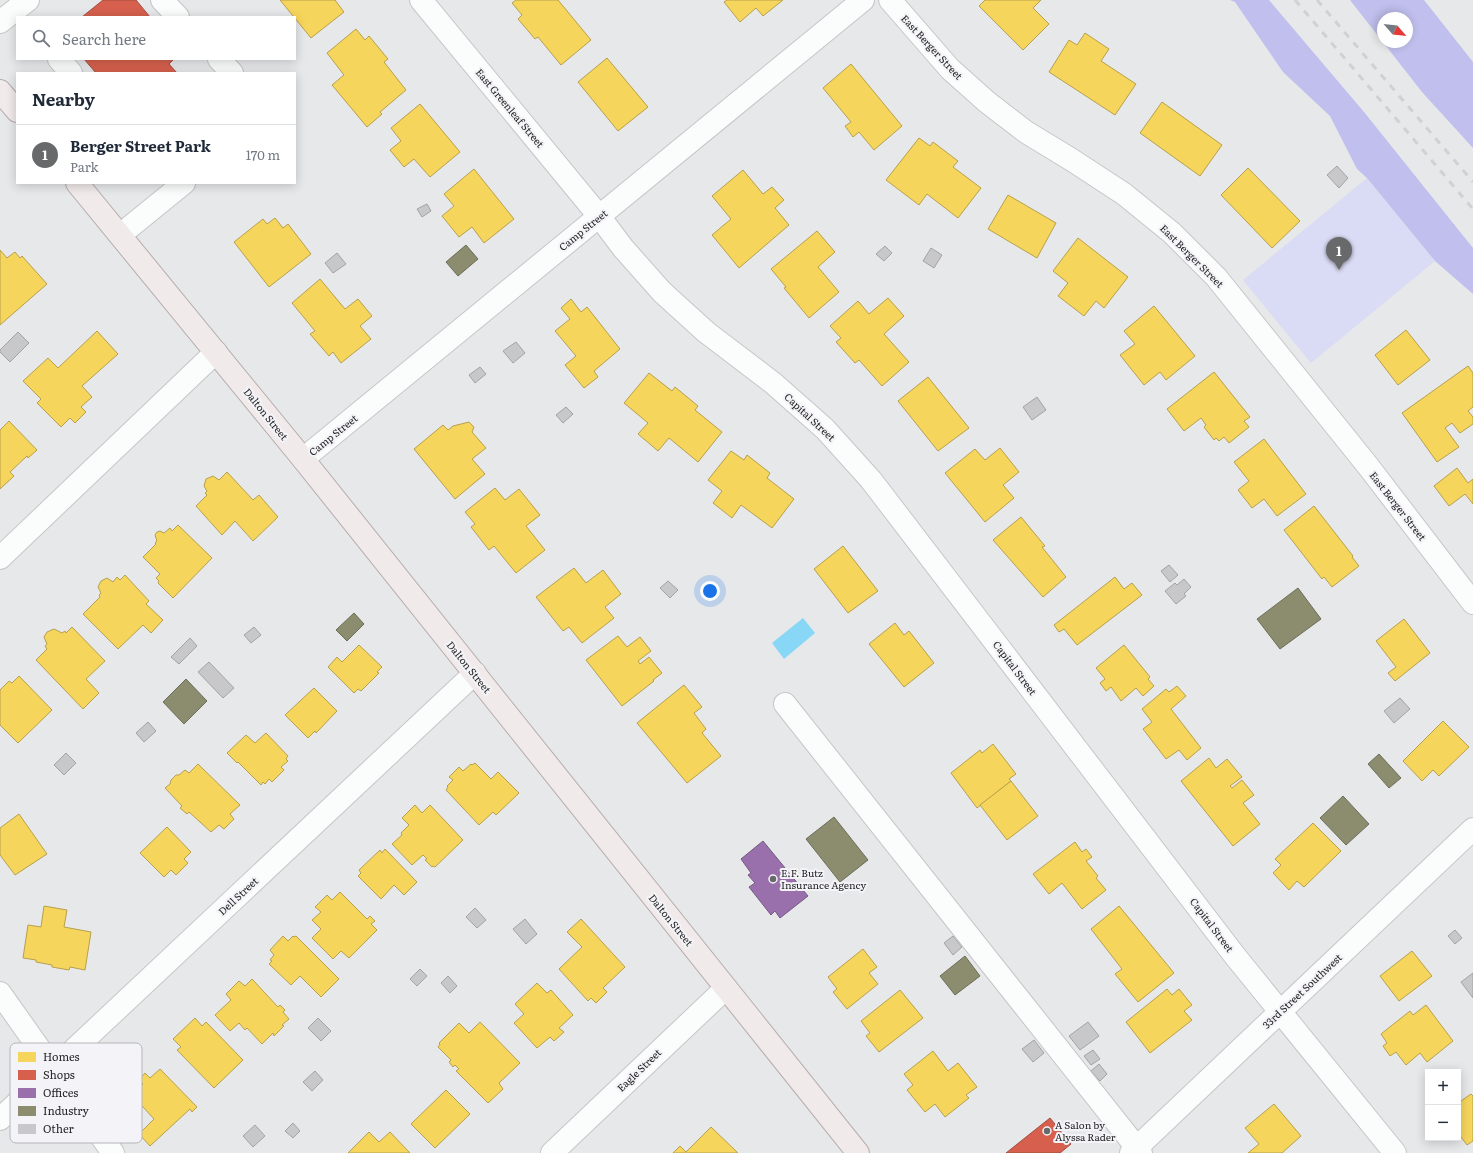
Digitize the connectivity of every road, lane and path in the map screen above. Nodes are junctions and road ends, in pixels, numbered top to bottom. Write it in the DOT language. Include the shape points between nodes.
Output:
graph roads {
  1 [pos="162,0"];
  2 [pos="421,0"];
  3 [pos="863,0"];
  4 [pos="890,0"];
  5 [pos="177,16"];
  6 [pos="59,60"];
  7 [pos="220,60"];
  8 [pos="70,72"];
  9 [pos="231,72"];
  10 [pos="0,91"];
  11 [pos="16,110"];
  12 [pos="78,184"];
  13 [pos="175,186"];
  14 [pos="600,216"];
  15 [pos="120,235"];
  16 [pos="216,352"];
  17 [pos="303,459"];
  18 [pos="0,558"];
  19 [pos="1473,603"];
  20 [pos="474,673"];
  21 [pos="785,704"];
  22 [pos="1473,829"];
  23 [pos="726,988"];
  24 [pos="0,993"];
  25 [pos="1281,1012"];
  26 [pos="36,1043"];
  27 [pos="82,1043"];
  28 [pos="10,1110"];
  29 [pos="0,1119"];
  30 [pos="106,1143"];
  31 [pos="1136,1151"];
  32 [pos="113,1153"];
  33 [pos="552,1153"];
  34 [pos="858,1153"];
  35 [pos="1396,1153"];
  1 -- 5 [label="street"];
  2 -- 14 [label="street, East Greenleaf Street"];
  3 -- 14 [label="street, Camp Street"];
  4 -- 19 [label="street, East Berger Street" via="950,69 987,102 1026,132 1124,194 1172,233 1216,277 1368,466"];
  6 -- 8 [label="street"];
  7 -- 9 [label="street"];
  10 -- 11 [label="main road"];
  12 -- 15 [label="main road, Dalton Street"];
  13 -- 15 [label="street"];
  14 -- 17 [label="street, Camp Street"];
  14 -- 25 [label="street, Capital Street" via="623,248 662,292 706,332 773,383 824,429 871,480 1235,956"];
  15 -- 16 [label="main road, Dalton Street"];
  16 -- 17 [label="main road, Dalton Street"];
  16 -- 18 [label="street"];
  17 -- 20 [label="main road, Dalton Street"];
  20 -- 23 [label="main road, Dalton Street"];
  20 -- 27 [label="street, Dell Street"];
  21 -- 31 [label="street"];
  22 -- 25 [label="street, 33rd Street Southwest"];
  23 -- 33 [label="street, Eagle Street"];
  23 -- 34 [label="main road, Dalton Street"];
  24 -- 26 [label="street"];
  25 -- 31 [label="street, 33rd Street Southwest"];
  25 -- 35 [label="street, Capital Street"];
  28 -- 29 [label="street, Dell Street"];
  30 -- 32 [label="street"];
}
